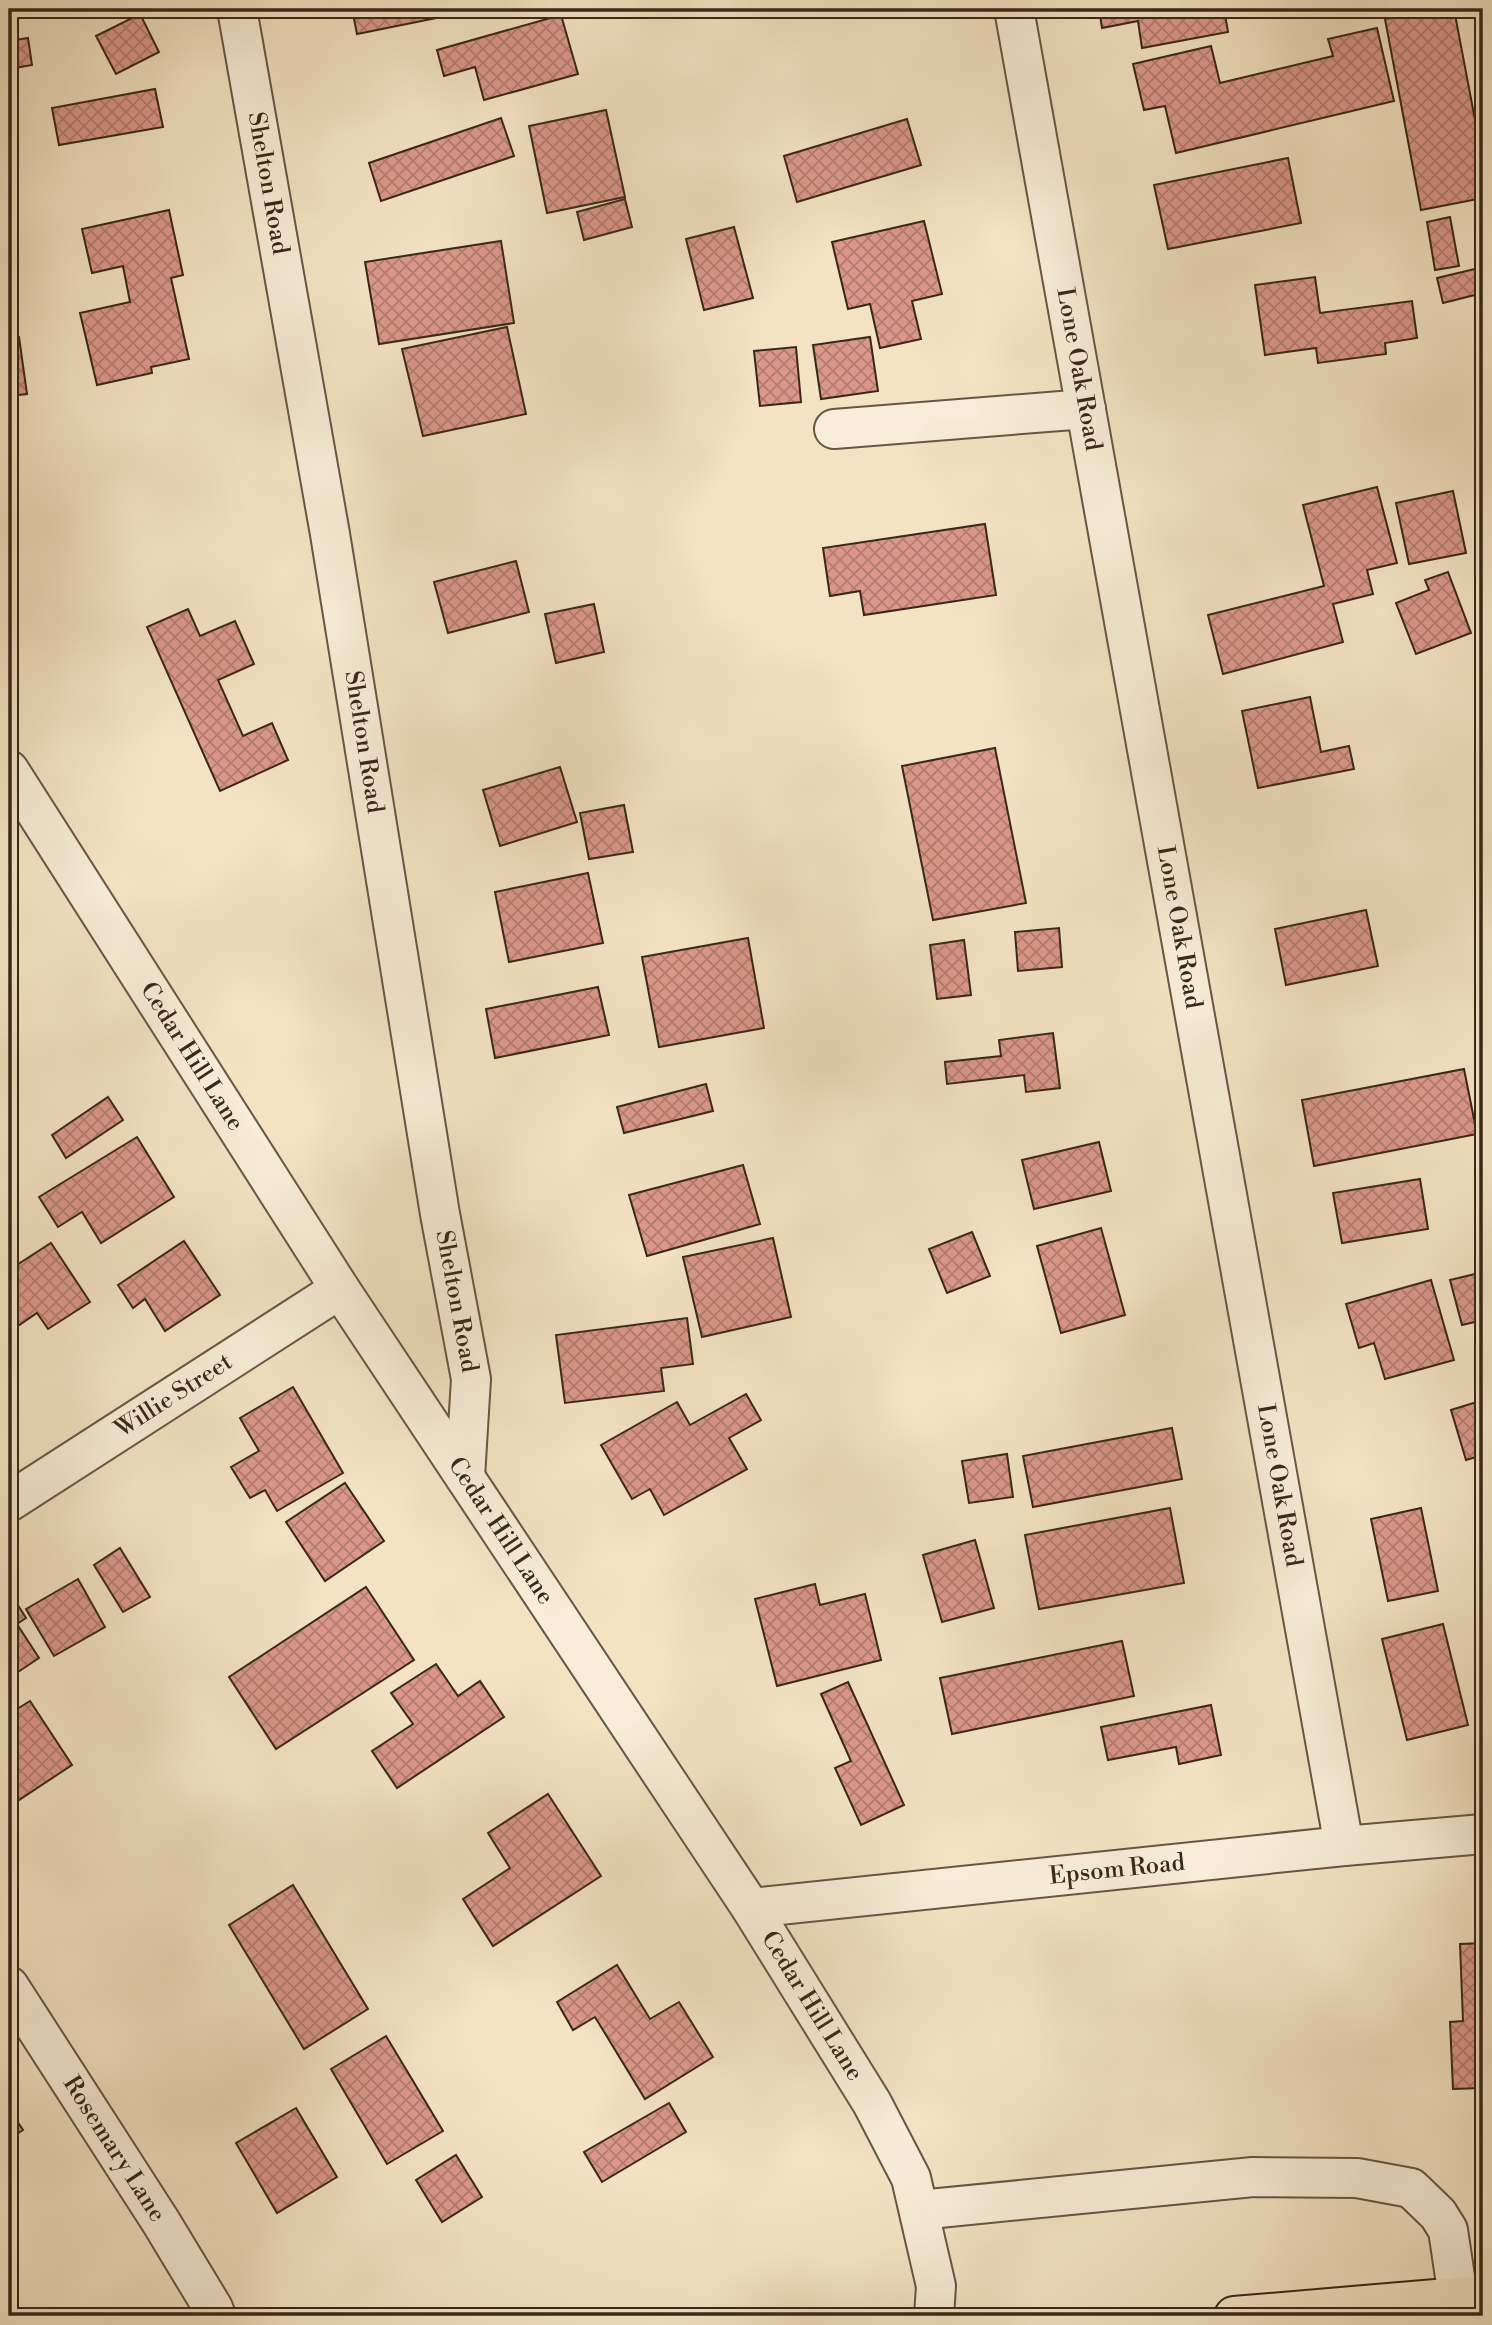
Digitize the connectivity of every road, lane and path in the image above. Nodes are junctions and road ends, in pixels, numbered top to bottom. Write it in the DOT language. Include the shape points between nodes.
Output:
graph roads {
  1 [pos="237,9"];
  2 [pos="1014,9"];
  3 [pos="1086,409"];
  4 [pos="834,429"];
  5 [pos="9,770"];
  6 [pos="340,1289"];
  7 [pos="465,1477"];
  8 [pos="9,1502"];
  9 [pos="1483,1834"];
  10 [pos="1345,1846"];
  11 [pos="751,1908"];
  12 [pos="9,1986"];
  13 [pos="919,2210"];
  14 [pos="1471,2296"];
  15 [pos="216,2316"];
  16 [pos="934,2316"];
  17 [pos="1234,2316"];
  1 -- 7 [label="street, Shelton Road" via="471,1379"];
  2 -- 3 [label="street, Lone Oak Road"];
  3 -- 4 [label="street"];
  3 -- 10 [label="street, Lone Oak Road"];
  5 -- 6 [label="street, Cedar Hill Lane"];
  6 -- 7 [label="street, Cedar Hill Lane"];
  6 -- 8 [label="street, Willie Street"];
  7 -- 11 [label="street, Cedar Hill Lane"];
  9 -- 10 [label="street, Epsom Road"];
  10 -- 11 [label="street, Epsom Road"];
  11 -- 13 [label="street, Cedar Hill Lane" via="873,2103 911,2178"];
  12 -- 15 [label="street, Rosemary Lane" via="162,2222"];
  13 -- 14 [label="street" via="1253,2177 1357,2178 1411,2188 1438,2214"];
  13 -- 16 [label="street, Cedar Hill Lane" via="936,2286"];
  14 -- 17 [label="main road"];
}
